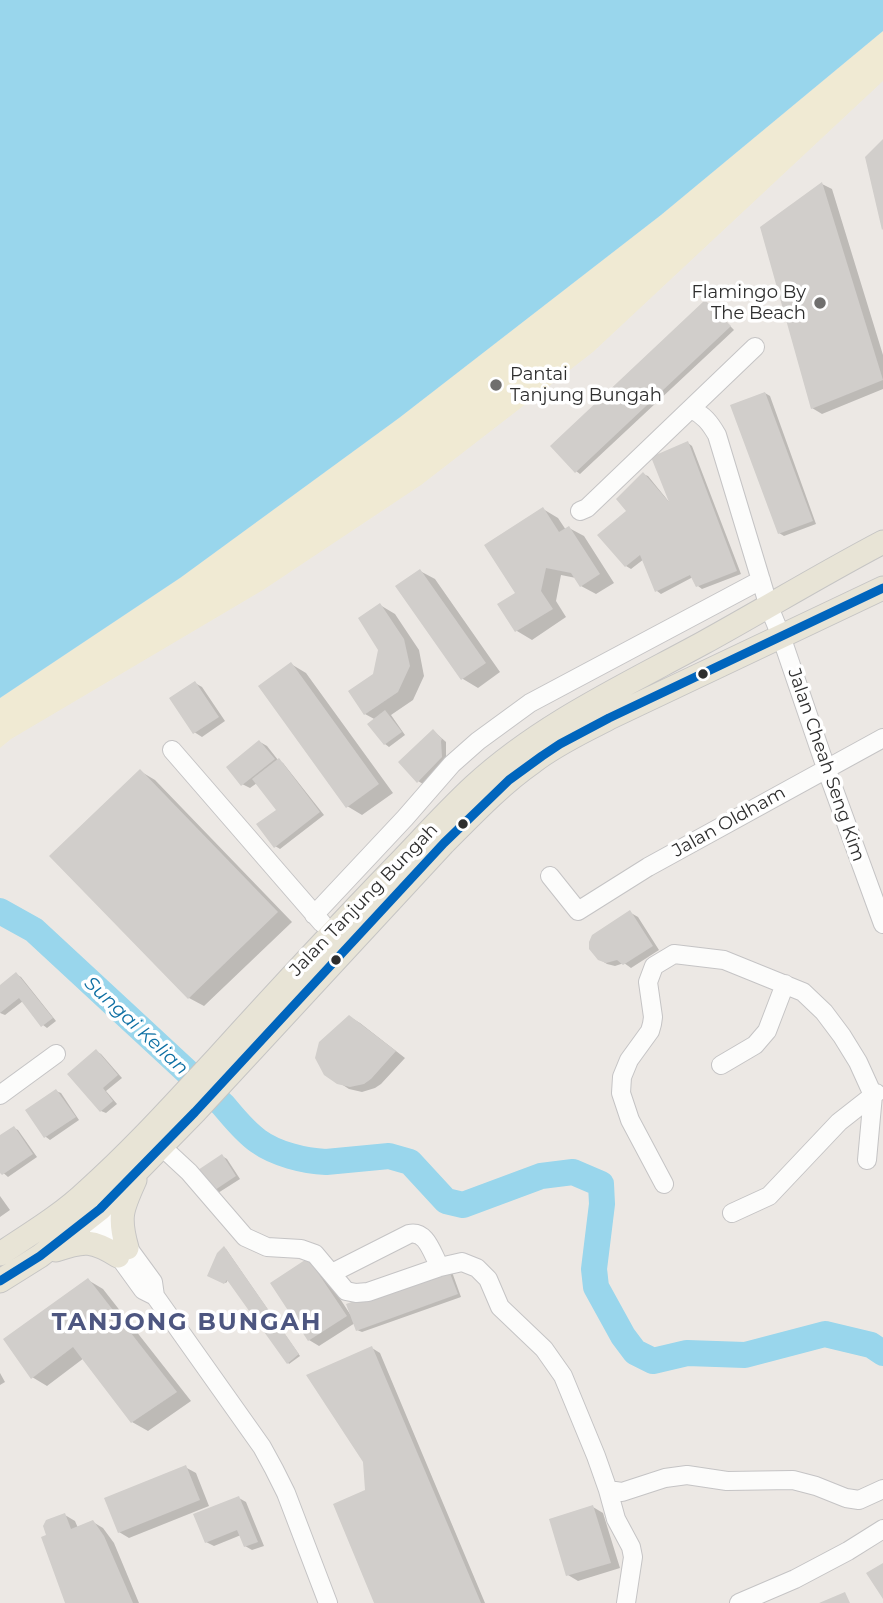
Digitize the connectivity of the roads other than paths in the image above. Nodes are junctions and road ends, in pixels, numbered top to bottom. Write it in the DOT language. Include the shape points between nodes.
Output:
graph roads {
  1 [pos="755,347"];
  2 [pos="691,409"];
  3 [pos="580,511"];
  4 [pos="883,542"];
  5 [pos="761,580"];
  6 [pos="883,588"];
  7 [pos="769,607"];
  8 [pos="781,636"];
  9 [pos="883,738"];
  10 [pos="172,750"];
  11 [pos="826,768"];
  12 [pos="550,876"];
  13 [pos="879,899"];
  14 [pos="314,915"];
  15 [pos="883,923"];
  16 [pos="331,933"];
  17 [pos="785,984"];
  18 [pos="55,1054"];
  19 [pos="721,1065"];
  20 [pos="219,1070"];
  21 [pos="878,1093"];
  22 [pos="0,1095"];
  23 [pos="187,1105"];
  24 [pos="162,1147"];
  25 [pos="867,1160"];
  26 [pos="141,1168"];
  27 [pos="664,1184"];
  28 [pos="88,1204"];
  29 [pos="732,1213"];
  30 [pos="123,1252"];
  31 [pos="0,1255"];
  32 [pos="40,1256"];
  33 [pos="440,1267"];
  34 [pos="331,1273"];
  35 [pos="0,1281"];
  36 [pos="883,1489"];
  37 [pos="608,1490"];
  38 [pos="883,1529"];
  39 [pos="328,1603"];
  40 [pos="626,1603"];
  41 [pos="739,1603"];
  1 -- 2 [label="street"];
  2 -- 3 [label="street"];
  2 -- 5 [label="street, Jalan Cheah Seng Kim" via="701,414 717,435"];
  4 -- 7 [label="main road, Jalan Tanjung Bungah"];
  5 -- 7 [label="street, Jalan Cheah Seng Kim"];
  5 -- 14 [label="street" via="530,703 478,741"];
  6 -- 8 [label="main road, Jalan Tanjung Bungah"];
  7 -- 8 [label="street, Jalan Cheah Seng Kim"];
  7 -- 16 [label="main road, Jalan Tanjung Bungah" via="519,749 474,786"];
  8 -- 11 [label="street, Jalan Cheah Seng Kim"];
  8 -- 20 [label="main road, Jalan Tanjung Bungah" via="609,718 533,761 482,805"];
  9 -- 11 [label="street, Jalan Oldham"];
  10 -- 14 [label="street"];
  11 -- 12 [label="street, Jalan Oldham" via="578,911"];
  11 -- 13 [label="street, Jalan Cheah Seng Kim"];
  13 -- 15 [label="street, Jalan Cheah Seng Kim"];
  14 -- 16 [label="street"];
  16 -- 20 [label="main road, Jalan Tanjung Bungah"];
  17 -- 19 [label="street" via="767,1031 755,1045"];
  17 -- 21 [label="street" via="803,992 824,1012"];
  17 -- 27 [label="street" via="710,957 674,954 654,966 648,982 652,1024 629,1060 621,1093"];
  18 -- 22 [label="street"];
  20 -- 23 [label="main road, Jalan Tanjung Bungah"];
  21 -- 25 [label="street"];
  21 -- 29 [label="street" via="839,1122 769,1196"];
  23 -- 24 [label="main road, Jalan Tanjung Bungah"];
  23 -- 28 [label="main road, Jalan Tanjung Bungah" via="156,1124"];
  24 -- 26 [label="main road, Jalan Tanjung Bungah"];
  24 -- 34 [label="street" via="245,1237 267,1247 315,1254"];
  26 -- 28 [label="main road, Jalan Tanjung Bungah"];
  26 -- 30 [label="main road" via="124,1205"];
  28 -- 30 [label="street"];
  28 -- 31 [label="main road, Jalan Tanjung Bungah"];
  28 -- 32 [label="main road, Jalan Tanjung Bungah"];
  30 -- 32 [label="main road" via="87,1242"];
  30 -- 39 [label="street" via="153,1283 155,1296 262,1447 286,1493"];
  32 -- 35 [label="main road, Jalan Tanjung Bungah"];
  33 -- 34 [label="street" via="356,1293 346,1291"];
  33 -- 34 [label="street" via="423,1236 415,1232"];
  33 -- 37 [label="street" via="462,1262 477,1268 488,1279 500,1307 544,1349 563,1376"];
  36 -- 37 [label="street" via="859,1500 793,1480 727,1481 687,1475 622,1492"];
  37 -- 40 [label="street" via="633,1557"];
  38 -- 41 [label="street" via="795,1579"];
}
